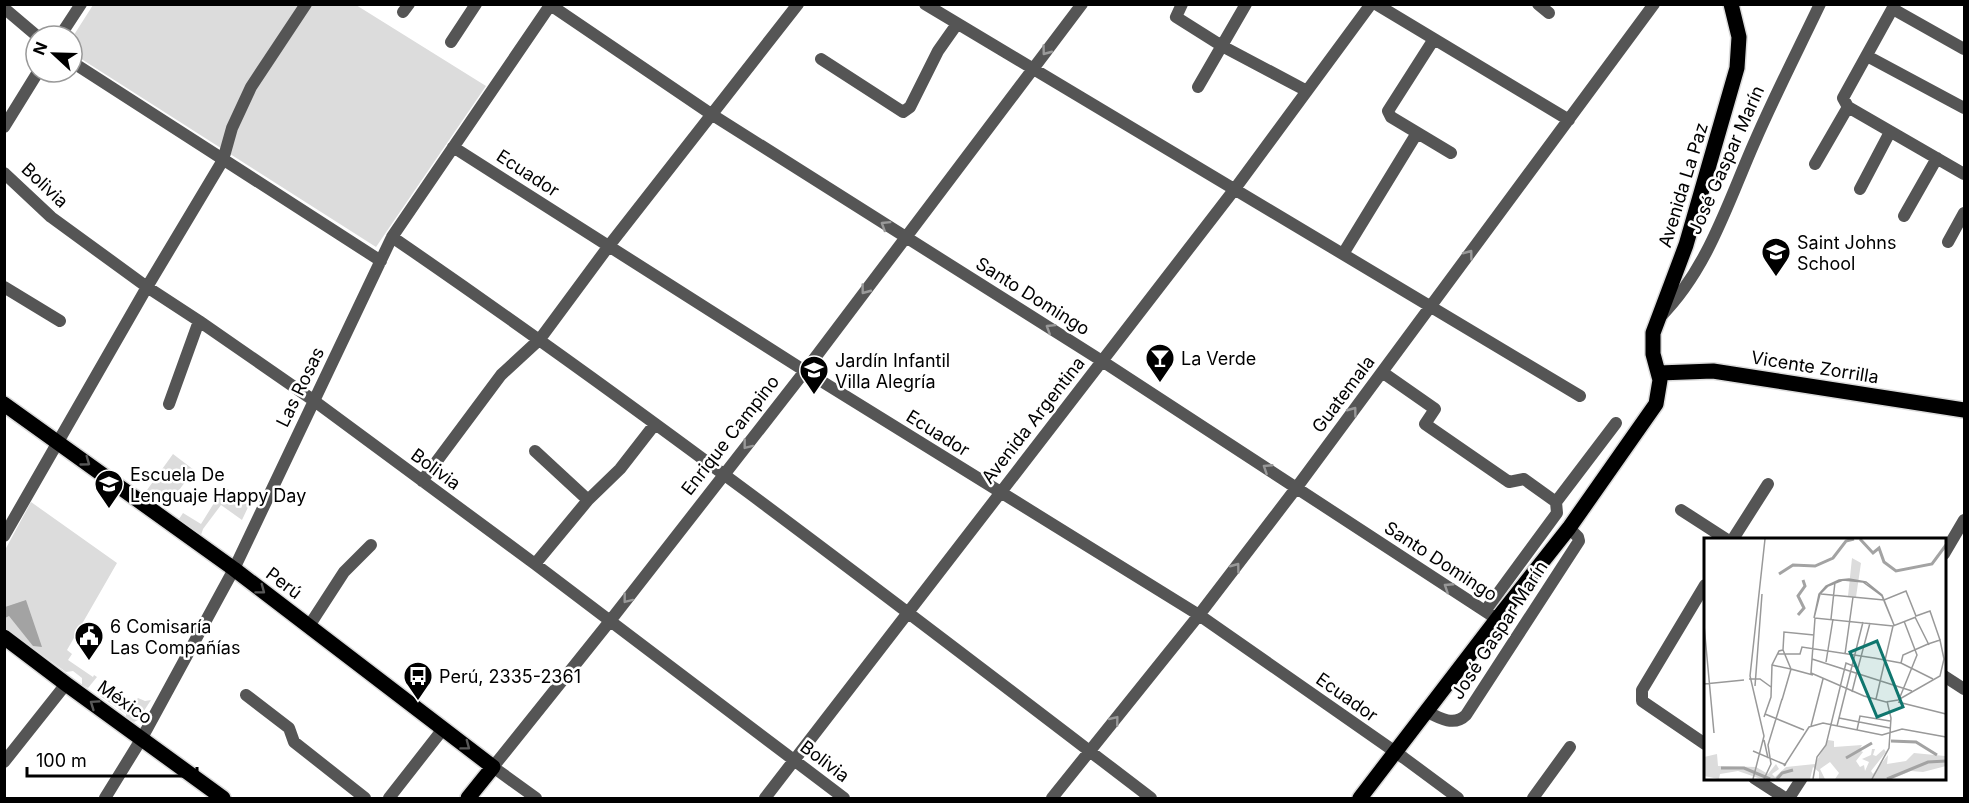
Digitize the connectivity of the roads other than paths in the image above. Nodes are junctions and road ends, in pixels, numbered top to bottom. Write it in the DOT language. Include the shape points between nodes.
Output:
graph roads {
  1 [pos="81,4"];
  2 [pos="306,4"];
  3 [pos="476,4"];
  4 [pos="798,4"];
  5 [pos="925,4"];
  6 [pos="1082,4"];
  7 [pos="1182,4"];
  8 [pos="1246,4"];
  9 [pos="1371,4"];
  10 [pos="1376,4"];
  11 [pos="1654,4"];
  12 [pos="1820,4"];
  13 [pos="550,5"];
  14 [pos="1533,6"];
  15 [pos="1730,6"];
  16 [pos="1894,7"];
  17 [pos="4,8"];
  18 [pos="1549,13"];
  19 [pos="68,24"];
  20 [pos="957,24"];
  21 [pos="24,25"];
  22 [pos="1434,39"];
  23 [pos="451,42"];
  24 [pos="1222,46"];
  25 [pos="1965,49"];
  26 [pos="1867,56"];
  27 [pos="821,59"];
  28 [pos="1033,68"];
  29 [pos="84,70"];
  30 [pos="30,84"];
  31 [pos="1198,87"];
  32 [pos="1307,91"];
  33 [pos="1848,108"];
  34 [pos="1965,108"];
  35 [pos="711,114"];
  36 [pos="1569,120"];
  37 [pos="4,126"];
  38 [pos="1890,132"];
  39 [pos="1417,134"];
  40 [pos="453,147"];
  41 [pos="1451,153"];
  42 [pos="1937,158"];
  43 [pos="223,160"];
  44 [pos="1815,164"];
  45 [pos="4,173"];
  46 [pos="1965,174"];
  47 [pos="1234,189"];
  48 [pos="1860,189"];
  49 [pos="1965,213"];
  50 [pos="1904,216"];
  51 [pos="392,237"];
  52 [pos="905,237"];
  53 [pos="1948,242"];
  54 [pos="609,247"];
  55 [pos="1343,254"];
  56 [pos="381,261"];
  57 [pos="4,286"];
  58 [pos="147,286"];
  59 [pos="1429,307"];
  60 [pos="60,321"];
  61 [pos="199,321"];
  62 [pos="1655,322"];
  63 [pos="540,339"];
  64 [pos="1102,361"];
  65 [pos="805,371"];
  66 [pos="1382,372"];
  67 [pos="1659,373"];
  68 [pos="1580,396"];
  69 [pos="313,400"];
  70 [pos="169,404"];
  71 [pos="6,410"];
  72 [pos="1965,410"];
  73 [pos="1616,423"];
  74 [pos="655,424"];
  75 [pos="59,443"];
  76 [pos="536,450"];
  77 [pos="723,475"];
  78 [pos="422,481"];
  79 [pos="1768,484"];
  80 [pos="1297,487"];
  81 [pos="1000,493"];
  82 [pos="588,500"];
  83 [pos="1556,502"];
  84 [pos="1681,510"];
  85 [pos="1965,520"];
  86 [pos="1569,528"];
  87 [pos="4,536"];
  88 [pos="1724,538"];
  89 [pos="1734,538"];
  90 [pos="371,545"];
  91 [pos="1945,552"];
  92 [pos="535,564"];
  93 [pos="234,569"];
  94 [pos="1704,587"];
  95 [pos="907,613"];
  96 [pos="1199,615"];
  97 [pos="1491,615"];
  98 [pos="610,621"];
  99 [pos="309,626"];
  100 [pos="4,637"];
  101 [pos="1945,677"];
  102 [pos="66,684"];
  103 [pos="1965,689"];
  104 [pos="246,695"];
  105 [pos="1426,711"];
  106 [pos="443,729"];
  107 [pos="142,738"];
  108 [pos="1704,743"];
  109 [pos="1570,747"];
  110 [pos="1090,752"];
  111 [pos="1395,752"];
  112 [pos="794,760"];
  113 [pos="4,762"];
  114 [pos="493,767"];
  115 [pos="1757,779"];
  116 [pos="1801,779"];
  117 [pos="105,798"];
  118 [pos="223,798"];
  119 [pos="364,798"];
  120 [pos="389,798"];
  121 [pos="468,798"];
  122 [pos="536,798"];
  123 [pos="765,798"];
  124 [pos="844,798"];
  125 [pos="1053,798"];
  126 [pos="1151,798"];
  127 [pos="1360,798"];
  128 [pos="1458,798"];
  129 [pos="1533,798"];
  130 [pos="1787,798"];
  1 -- 19 [label="street"];
  2 -- 43 [label="street" via="251,87 232,128"];
  3 -- 23 [label="street"];
  4 -- 35 [label="street"];
  5 -- 20 [label="street"];
  6 -- 28 [label="street, Enrique Campino, one-way"];
  7 -- 24 [label="street" via="1176,17"];
  8 -- 24 [label="street"];
  9 -- 32 [label="street, Avenida Argentina"];
  10 -- 22 [label="street"];
  11 -- 36 [label="street, Guatemala"];
  12 -- 62 [label="street, José Gaspar Marín" via="1699,266"];
  13 -- 35 [label="street, Santo Domingo"];
  13 -- 40 [label="street, Las Rosas"];
  14 -- 18 [label="street"];
  15 -- 62 [label="main road, Avenida La Paz" via="1739,37 1737,68 1689,234"];
  16 -- 25 [label="street"];
  16 -- 26 [label="street"];
  17 -- 21 [label="street"];
  20 -- 27 [label="street" via="938,51 910,107 903,112"];
  20 -- 28 [label="street"];
  22 -- 36 [label="street"];
  22 -- 39 [label="street" via="1388,111"];
  24 -- 31 [label="street"];
  24 -- 32 [label="street"];
  26 -- 33 [label="street" via="1843,98"];
  26 -- 34 [label="street"];
  28 -- 47 [label="street"];
  28 -- 52 [label="street, Enrique Campino"];
  29 -- 43 [label="street"];
  30 -- 37 [label="street"];
  32 -- 47 [label="street, Avenida Argentina"];
  33 -- 38 [label="street"];
  33 -- 44 [label="street"];
  52 -- 35 [label="street, Santo Domingo, one-way"];
  35 -- 54 [label="street"];
  59 -- 36 [label="street, Guatemala, one-way"];
  38 -- 42 [label="street"];
  38 -- 48 [label="street"];
  39 -- 41 [label="street"];
  39 -- 55 [label="street"];
  40 -- 51 [label="street, Las Rosas"];
  40 -- 54 [label="street, Ecuador"];
  42 -- 46 [label="street"];
  42 -- 50 [label="street"];
  43 -- 56 [label="street"];
  43 -- 58 [label="street"];
  45 -- 58 [label="street, Bolivia" via="42,211"];
  47 -- 55 [label="street"];
  47 -- 64 [label="street, Avenida Argentina"];
  49 -- 53 [label="street"];
  51 -- 56 [label="street, Las Rosas"];
  51 -- 63 [label="street"];
  64 -- 52 [label="street, Santo Domingo, one-way"];
  52 -- 65 [label="street, Enrique Campino, one-way"];
  54 -- 63 [label="street"];
  54 -- 65 [label="street, Ecuador"];
  55 -- 59 [label="street"];
  56 -- 69 [label="street, Las Rosas"];
  57 -- 60 [label="street"];
  58 -- 61 [label="street, Bolivia"];
  58 -- 75 [label="street"];
  59 -- 66 [label="street, Guatemala"];
  59 -- 68 [label="street"];
  61 -- 69 [label="street, Bolivia"];
  61 -- 70 [label="street"];
  62 -- 67 [label="main road, Avenida La Paz" via="1653,354"];
  63 -- 74 [label="street"];
  63 -- 78 [label="street" via="501,375"];
  80 -- 64 [label="street, Santo Domingo, one-way"];
  64 -- 81 [label="street, Avenida Argentina"];
  65 -- 77 [label="street, Enrique Campino, one-way"];
  65 -- 81 [label="street, Ecuador"];
  80 -- 66 [label="street, Guatemala, one-way"];
  66 -- 83 [label="street" via="1435,409 1425,424 1509,482 1524,479"];
  67 -- 72 [label="main road, Vicente Zorrilla" via="1713,371"];
  67 -- 86 [label="main road, José Gaspar Marín" via="1656,404"];
  69 -- 78 [label="street, Bolivia"];
  69 -- 93 [label="street, Las Rosas"];
  71 -- 75 [label="main road, Perú"];
  73 -- 83 [label="street"];
  74 -- 77 [label="street"];
  74 -- 82 [label="street" via="620,469"];
  75 -- 87 [label="street"];
  75 -- 93 [label="main road, Perú, one-way"];
  76 -- 82 [label="street"];
  77 -- 95 [label="street"];
  77 -- 98 [label="street, Enrique Campino, one-way"];
  78 -- 92 [label="street, Bolivia"];
  79 -- 89 [label="street"];
  96 -- 80 [label="street, Guatemala, one-way"];
  97 -- 80 [label="street, Santo Domingo, one-way"];
  81 -- 95 [label="street, Avenida Argentina"];
  81 -- 96 [label="street, Ecuador"];
  82 -- 92 [label="street"];
  83 -- 97 [label="street" via="1557,513"];
  84 -- 88 [label="street"];
  85 -- 91 [label="street"];
  86 -- 97 [label="main road, José Gaspar Marín"];
  86 -- 105 [label="street, José Gaspar Marín" via="1579,541 1466,716 1461,721 1451,721"];
  90 -- 99 [label="street" via="344,572"];
  92 -- 98 [label="street, Bolivia"];
  93 -- 99 [label="main road, Perú, one-way"];
  93 -- 107 [label="street, Las Rosas"];
  94 -- 108 [label="street" via="1642,690 1642,701"];
  95 -- 110 [label="street"];
  95 -- 112 [label="street, Avenida Argentina"];
  110 -- 96 [label="street, Guatemala, one-way"];
  96 -- 111 [label="street, Ecuador"];
  97 -- 105 [label="main road, José Gaspar Marín"];
  98 -- 112 [label="street, Bolivia"];
  98 -- 114 [label="street, Enrique Campino"];
  99 -- 106 [label="main road, Perú"];
  100 -- 102 [label="main road, México"];
  101 -- 103 [label="street"];
  107 -- 102 [label="main road, México, one-way"];
  102 -- 113 [label="street"];
  104 -- 119 [label="street" via="289,728 294,742"];
  105 -- 111 [label="main road, José Gaspar Marín"];
  106 -- 114 [label="main road, Perú, one-way"];
  106 -- 120 [label="street"];
  107 -- 117 [label="street, Las Rosas"];
  107 -- 118 [label="main road, México"];
  109 -- 129 [label="street"];
  110 -- 125 [label="street, Guatemala"];
  110 -- 126 [label="street"];
  111 -- 127 [label="main road, José Gaspar Marín"];
  111 -- 128 [label="street, Ecuador"];
  112 -- 123 [label="street, Avenida Argentina"];
  112 -- 124 [label="street, Bolivia"];
  114 -- 121 [label="main road, Enrique Campino"];
  114 -- 122 [label="street, Perú"];
  115 -- 130 [label="street"];
  116 -- 130 [label="street"];
}
